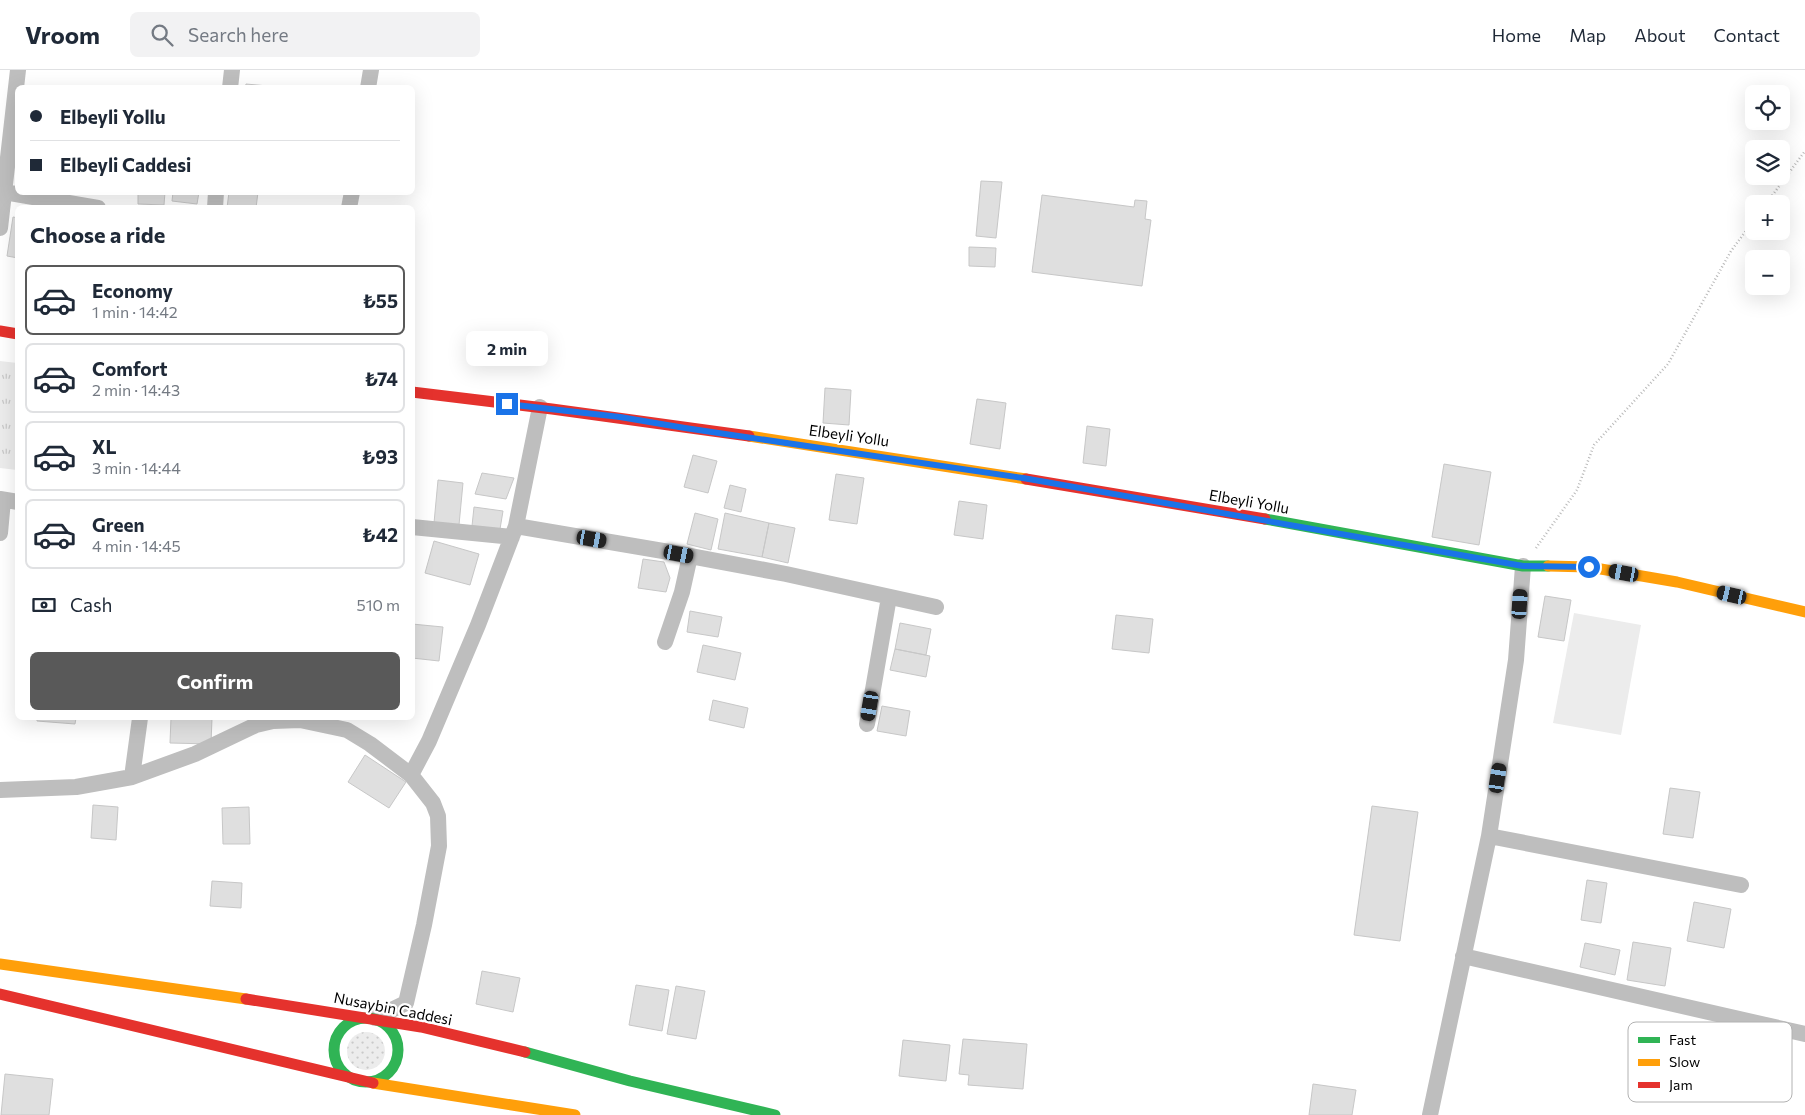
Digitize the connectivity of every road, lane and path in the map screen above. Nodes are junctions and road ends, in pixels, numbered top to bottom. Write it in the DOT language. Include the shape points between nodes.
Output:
graph roads {
  1 [pos="18,70"];
  2 [pos="232,70"];
  3 [pos="371,70"];
  4 [pos="16,85"];
  5 [pos="230,85"];
  6 [pos="368,85"];
  7 [pos="15,96"];
  8 [pos="1805,151"];
  9 [pos="4,192"];
  10 [pos="15,194"];
  11 [pos="22,195"];
  12 [pos="1773,195"];
  13 [pos="80,205"];
  14 [pos="0,228"];
  15 [pos="1745,232"];
  16 [pos="0,331"];
  17 [pos="15,334"];
  18 [pos="415,392"];
  19 [pos="540,407"];
  20 [pos="7,500"];
  21 [pos="415,527"];
  22 [pos="514,532"];
  23 [pos="0,534"];
  24 [pos="690,556"];
  25 [pos="1523,566"];
  26 [pos="889,597"];
  27 [pos="936,607"];
  28 [pos="1805,612"];
  29 [pos="665,642"];
  30 [pos="140,720"];
  31 [pos="265,720"];
  32 [pos="867,724"];
  33 [pos="411,775"];
  34 [pos="132,777"];
  35 [pos="0,790"];
  36 [pos="1489,836"];
  37 [pos="1741,885"];
  38 [pos="1463,956"];
  39 [pos="0,964"];
  40 [pos="0,994"];
  41 [pos="375,1019"];
  42 [pos="1752,1022"];
  43 [pos="1792,1031"];
  44 [pos="1805,1034"];
  45 [pos="359,1082"];
  46 [pos="575,1115"];
  47 [pos="774,1115"];
  48 [pos="1430,1115"];
  1 -- 4 [label="street"];
  2 -- 5 [label="street"];
  3 -- 6 [label="street"];
  7 -- 9 [label="street"];
  8 -- 12 [label="path"];
  9 -- 10 [label="street"];
  9 -- 14 [label="street"];
  11 -- 13 [label="street"];
  15 -- 25 [label="path" via="1731,251 1668,364 1594,445 1577,490"];
  16 -- 17 [label="main road"];
  18 -- 19 [label="main road, Elbeyli Yollu"];
  19 -- 22 [label="street"];
  19 -- 25 [label="main road, Elbeyli Yollu" via="1023,478"];
  20 -- 23 [label="street"];
  21 -- 22 [label="street"];
  22 -- 24 [label="street"];
  22 -- 33 [label="street" via="452,688"];
  24 -- 26 [label="street"];
  24 -- 29 [label="street"];
  25 -- 28 [label="main road, Elbeyli Yollu" via="1589,567 1677,582"];
  25 -- 36 [label="street" via="1516,660"];
  26 -- 27 [label="street"];
  26 -- 32 [label="street"];
  30 -- 34 [label="street"];
  31 -- 33 [label="street" via="300,720 347,730"];
  31 -- 34 [label="street" via="195,754"];
  33 -- 41 [label="street" via="433,803 438,816 439,846 406,1003"];
  34 -- 35 [label="street" via="76,787"];
  36 -- 37 [label="street"];
  36 -- 38 [label="street"];
  38 -- 42 [label="street"];
  38 -- 48 [label="street"];
  39 -- 41 [label="main road, Nusaybin Caddesi"];
  40 -- 45 [label="main road"];
  41 -- 45 [label="main road" via="393,1031 399,1052 390,1072 381,1079"];
  41 -- 45 [label="main road" via="364,1017 350,1022 339,1032 335,1042 334,1052 339,1067 349,1078"];
  41 -- 47 [label="main road, Nusaybin Caddesi" via="520,1051"];
  43 -- 44 [label="street"];
  45 -- 46 [label="main road"];
}
